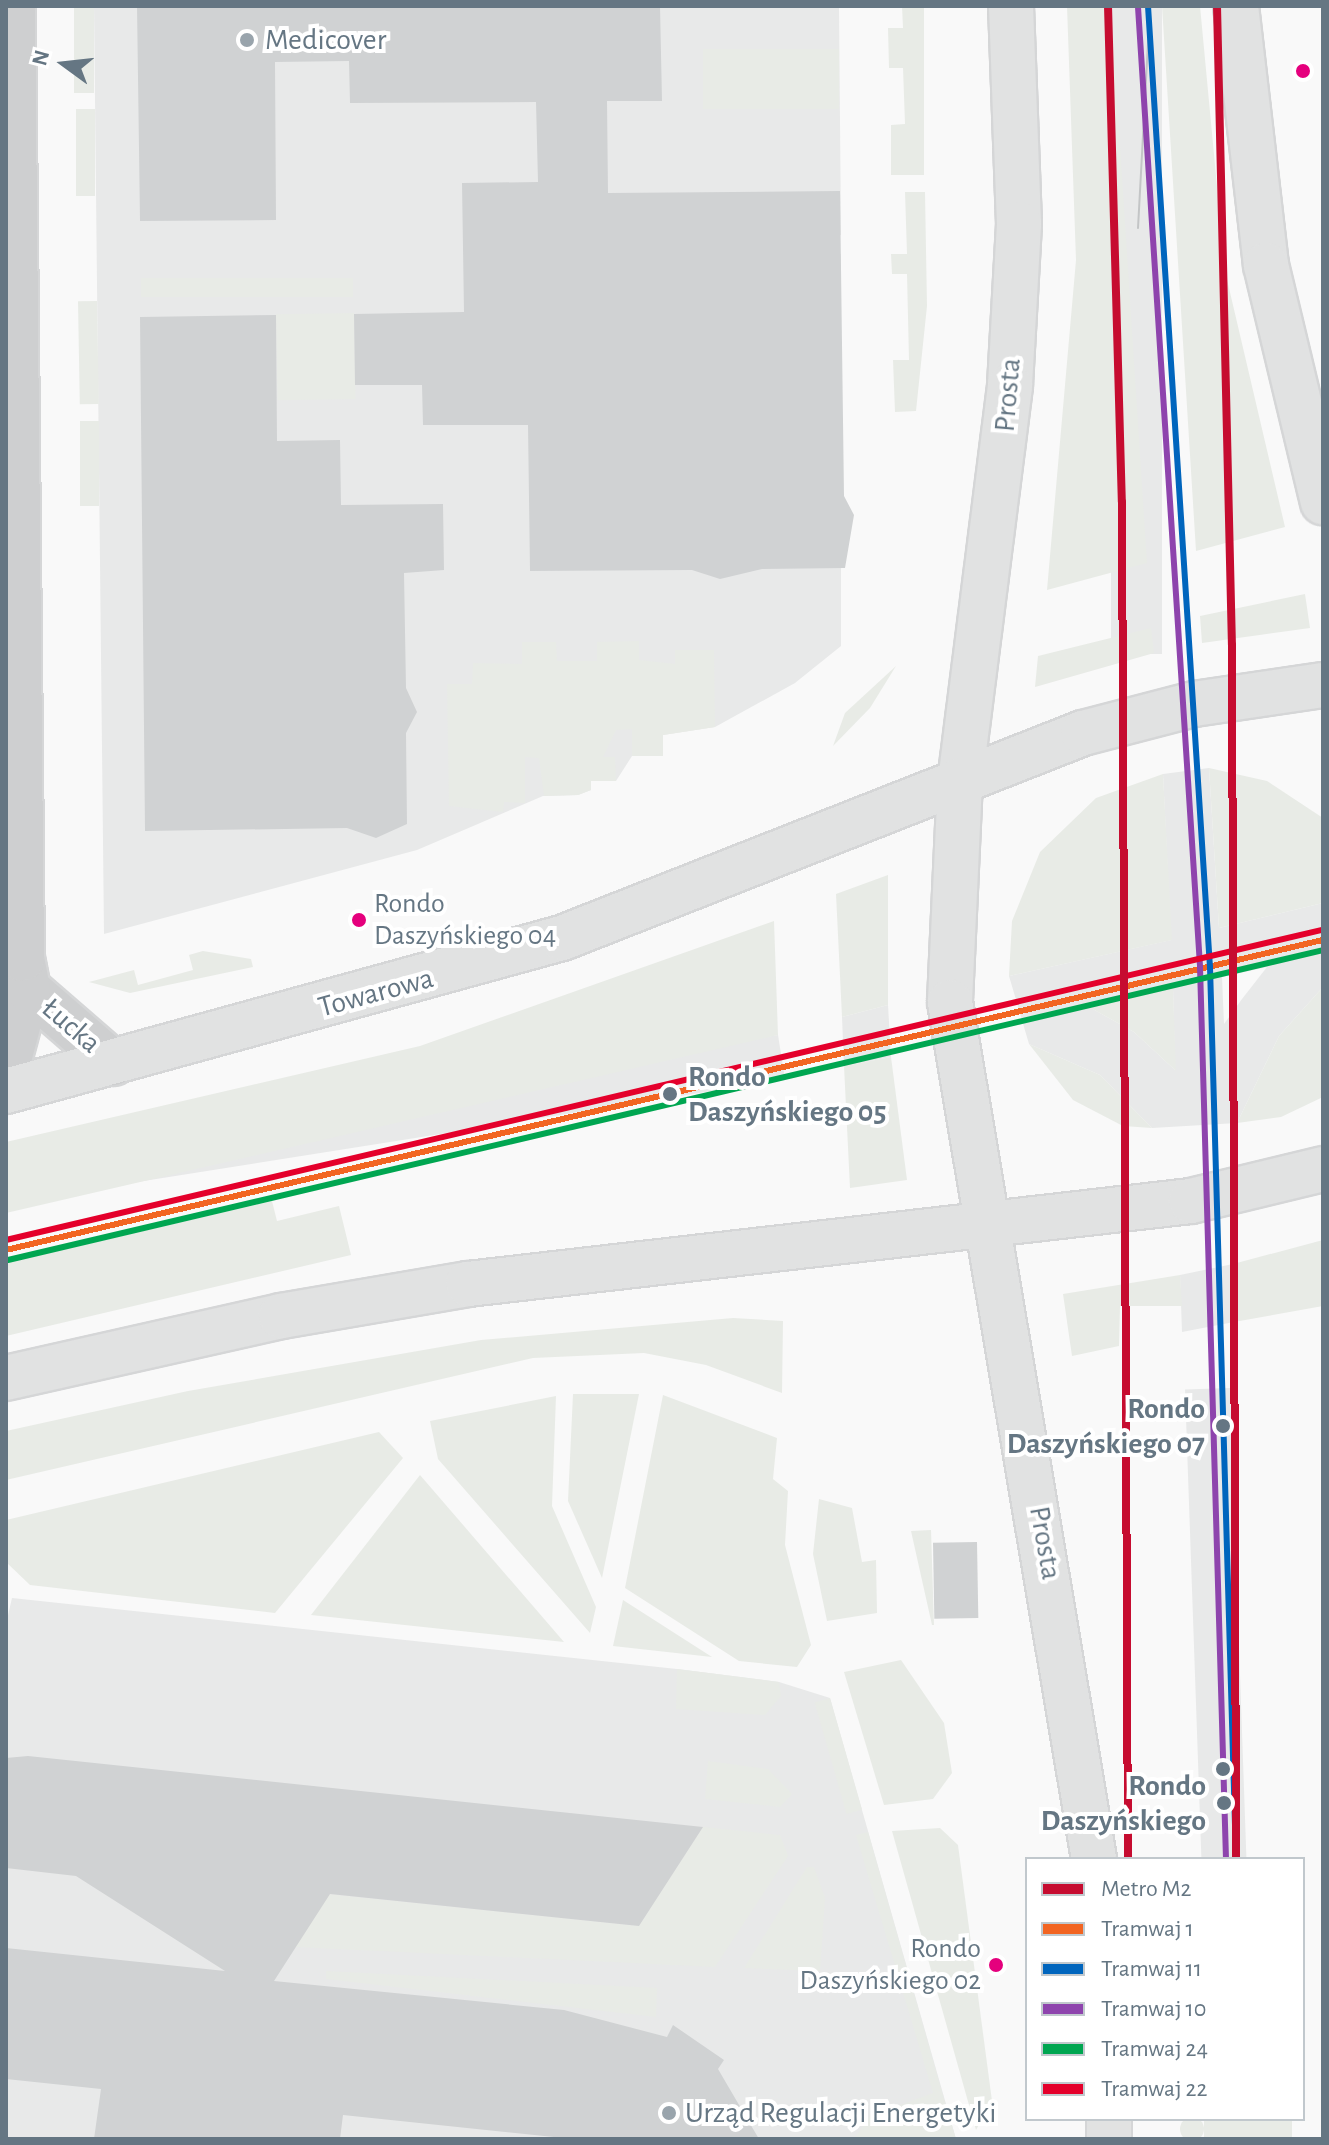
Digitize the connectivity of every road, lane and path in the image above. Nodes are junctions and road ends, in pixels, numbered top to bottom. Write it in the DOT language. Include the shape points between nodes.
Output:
graph roads {
  1 [pos="13,6"];
  2 [pos="1011,6"];
  3 [pos="1236,6"];
  4 [pos="1323,502"];
  5 [pos="1323,685"];
  6 [pos="960,781"];
  7 [pos="28,989"];
  8 [pos="113,1063"];
  9 [pos="6,1071"];
  10 [pos="6,1091"];
  11 [pos="1323,1169"];
  12 [pos="990,1228"];
  13 [pos="6,1378"];
  14 [pos="1094,1857"];
  1 -- 7 [label="street, Łucka" via="22,959"];
  2 -- 6 [label="main road, Prosta" via="1019,224 1011,371"];
  3 -- 4 [label="main road" via="1266,265"];
  5 -- 6 [label="main road, Towarowa" via="1116,723"];
  6 -- 8 [label="main road, Towarowa" via="562,938"];
  6 -- 12 [label="main road, Prosta" via="950,1002"];
  7 -- 8 [label="street, Łucka"];
  7 -- 9 [label="street, Łucka"];
  8 -- 10 [label="main road, Towarowa"];
  11 -- 12 [label="main road" via="1216,1197"];
  12 -- 13 [label="main road" via="468,1284 281,1316"];
  12 -- 14 [label="main road, Prosta"];
}
